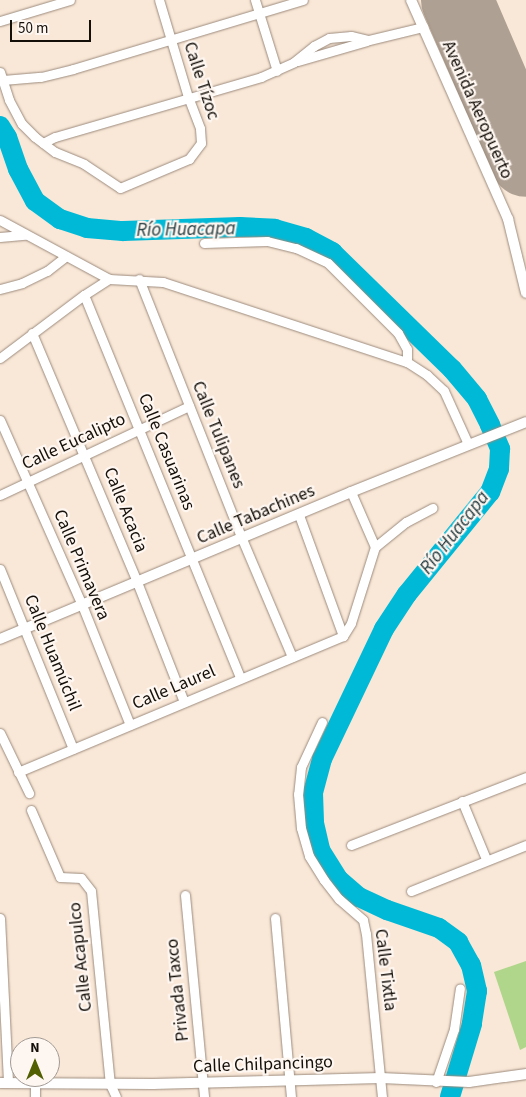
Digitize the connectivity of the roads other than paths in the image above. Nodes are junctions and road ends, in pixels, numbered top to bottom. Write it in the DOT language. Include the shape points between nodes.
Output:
graph roads {
  1 [pos="70,0"];
  2 [pos="159,0"];
  3 [pos="255,0"];
  4 [pos="303,0"];
  5 [pos="411,0"];
  6 [pos="260,13"];
  7 [pos="0,21"];
  8 [pos="423,28"];
  9 [pos="170,40"];
  10 [pos="370,40"];
  11 [pos="294,62"];
  12 [pos="278,70"];
  13 [pos="1,76"];
  14 [pos="188,97"];
  15 [pos="43,143"];
  16 [pos="0,220"];
  17 [pos="25,235"];
  18 [pos="0,237"];
  19 [pos="204,243"];
  20 [pos="66,256"];
  21 [pos="109,279"];
  22 [pos="140,280"];
  23 [pos="0,289"];
  24 [pos="526,293"];
  25 [pos="84,294"];
  26 [pos="32,333"];
  27 [pos="0,358"];
  28 [pos="407,362"];
  29 [pos="189,406"];
  30 [pos="0,420"];
  31 [pos="525,422"];
  32 [pos="140,429"];
  33 [pos="472,444"];
  34 [pos="84,456"];
  35 [pos="27,481"];
  36 [pos="351,492"];
  37 [pos="0,494"];
  38 [pos="432,508"];
  39 [pos="299,515"];
  40 [pos="242,539"];
  41 [pos="375,547"];
  42 [pos="193,559"];
  43 [pos="0,569"];
  44 [pos="137,582"];
  45 [pos="82,605"];
  46 [pos="25,629"];
  47 [pos="343,636"];
  48 [pos="0,639"];
  49 [pos="292,657"];
  50 [pos="240,678"];
  51 [pos="184,702"];
  52 [pos="322,722"];
  53 [pos="130,725"];
  54 [pos="0,733"];
  55 [pos="73,749"];
  56 [pos="18,772"];
  57 [pos="526,776"];
  58 [pos="29,793"];
  59 [pos="462,801"];
  60 [pos="31,810"];
  61 [pos="526,844"];
  62 [pos="351,845"];
  63 [pos="486,859"];
  64 [pos="411,891"];
  65 [pos="184,895"];
  66 [pos="0,918"];
  67 [pos="274,918"];
  68 [pos="460,988"];
  69 [pos="526,1076"];
  70 [pos="381,1078"];
  71 [pos="290,1080"];
  72 [pos="436,1082"];
  73 [pos="4,1083"];
  74 [pos="60,1083"];
  75 [pos="203,1083"];
  76 [pos="110,1084"];
  77 [pos="116,1097"];
  78 [pos="204,1097"];
  79 [pos="291,1097"];
  80 [pos="382,1097"];
  1 -- 7 [label="street"];
  2 -- 9 [label="street, Calle Tízoc"];
  3 -- 6 [label="street"];
  4 -- 6 [label="street"];
  5 -- 8 [label="street, Avenida Aeropuerto"];
  6 -- 9 [label="street"];
  6 -- 12 [label="street"];
  8 -- 10 [label="street"];
  8 -- 24 [label="street, Avenida Aeropuerto" via="508,219"];
  9 -- 13 [label="street" via="41,77"];
  9 -- 14 [label="street, Calle Tízoc"];
  10 -- 11 [label="street"];
  10 -- 11 [label="street" via="351,36 329,38"];
  11 -- 12 [label="street"];
  12 -- 14 [label="street"];
  13 -- 15 [label="street" via="22,124"];
  14 -- 15 [label="street"];
  14 -- 15 [label="street, Calle Tízoc" via="200,128 201,143 189,160 120,188 84,164 54,152"];
  16 -- 17 [label="street"];
  17 -- 18 [label="street"];
  17 -- 20 [label="street"];
  19 -- 28 [label="street" via="267,241 296,248 328,264 398,333 407,349"];
  20 -- 21 [label="street"];
  20 -- 23 [label="street" via="47,271"];
  21 -- 22 [label="street"];
  21 -- 25 [label="street"];
  22 -- 28 [label="street" via="163,282"];
  22 -- 29 [label="street, Calle Tulipanes"];
  25 -- 26 [label="street"];
  25 -- 32 [label="street, Calle Casuarinas"];
  26 -- 27 [label="street"];
  26 -- 34 [label="street, Calle Acacia"];
  28 -- 33 [label="street" via="428,374 444,391"];
  29 -- 32 [label="street, Calle Eucalipto"];
  29 -- 40 [label="street, Calle Tulipanes"];
  30 -- 35 [label="street, Calle Primavera"];
  31 -- 33 [label="street, Calle Tabachines"];
  32 -- 34 [label="street, Calle Eucalipto"];
  32 -- 42 [label="street, Calle Casuarinas"];
  33 -- 36 [label="street, Calle Tabachines"];
  34 -- 35 [label="street, Calle Eucalipto"];
  34 -- 44 [label="street, Calle Acacia"];
  35 -- 37 [label="street, Calle Eucalipto"];
  35 -- 45 [label="street, Calle Primavera"];
  36 -- 39 [label="street, Calle Tabachines"];
  36 -- 41 [label="street"];
  38 -- 41 [label="street" via="406,522"];
  39 -- 40 [label="street, Calle Tabachines"];
  39 -- 47 [label="street"];
  40 -- 42 [label="street, Calle Tabachines"];
  40 -- 49 [label="street, Calle Tulipanes"];
  41 -- 47 [label="street" via="351,623"];
  42 -- 44 [label="street, Calle Tabachines"];
  42 -- 50 [label="street, Calle Casuarinas"];
  43 -- 46 [label="street, Calle Huamúchil"];
  44 -- 45 [label="street, Calle Tabachines"];
  44 -- 51 [label="street, Calle Acacia"];
  45 -- 46 [label="street, Calle Tabachines"];
  45 -- 53 [label="street, Calle Primavera"];
  46 -- 48 [label="street, Calle Tabachines"];
  46 -- 55 [label="street, Calle Huamúchil"];
  47 -- 49 [label="street, Calle Laurel"];
  49 -- 50 [label="street, Calle Laurel"];
  50 -- 51 [label="street, Calle Laurel"];
  51 -- 53 [label="street, Calle Laurel"];
  52 -- 70 [label="street, Calle Tixtla" via="301,767 298,794 301,828 309,856 324,880 339,899 363,920"];
  53 -- 55 [label="street, Calle Laurel"];
  54 -- 56 [label="street"];
  55 -- 56 [label="street, Calle Laurel"];
  56 -- 58 [label="street"];
  57 -- 59 [label="street"];
  59 -- 62 [label="street"];
  59 -- 63 [label="street"];
  60 -- 76 [label="street, Calle Acapulco" via="60,877 81,878 91,891"];
  61 -- 63 [label="street"];
  63 -- 64 [label="street"];
  65 -- 75 [label="street, Privada Taxco"];
  66 -- 73 [label="street"];
  67 -- 71 [label="street"];
  68 -- 72 [label="street" via="454,1029"];
  69 -- 72 [label="street, Calle Chilpancingo"];
  70 -- 71 [label="street, Calle Chilpancingo"];
  70 -- 72 [label="street, Calle Chilpancingo"];
  70 -- 80 [label="street, Calle Tixtla"];
  71 -- 75 [label="street, Calle Chilpancingo"];
  71 -- 79 [label="street"];
  74 -- 76 [label="street, Calle Chilpancingo"];
  75 -- 76 [label="street, Calle Chilpancingo"];
  75 -- 78 [label="street, Privada Taxco"];
  76 -- 77 [label="street, Calle Acapulco"];
}
